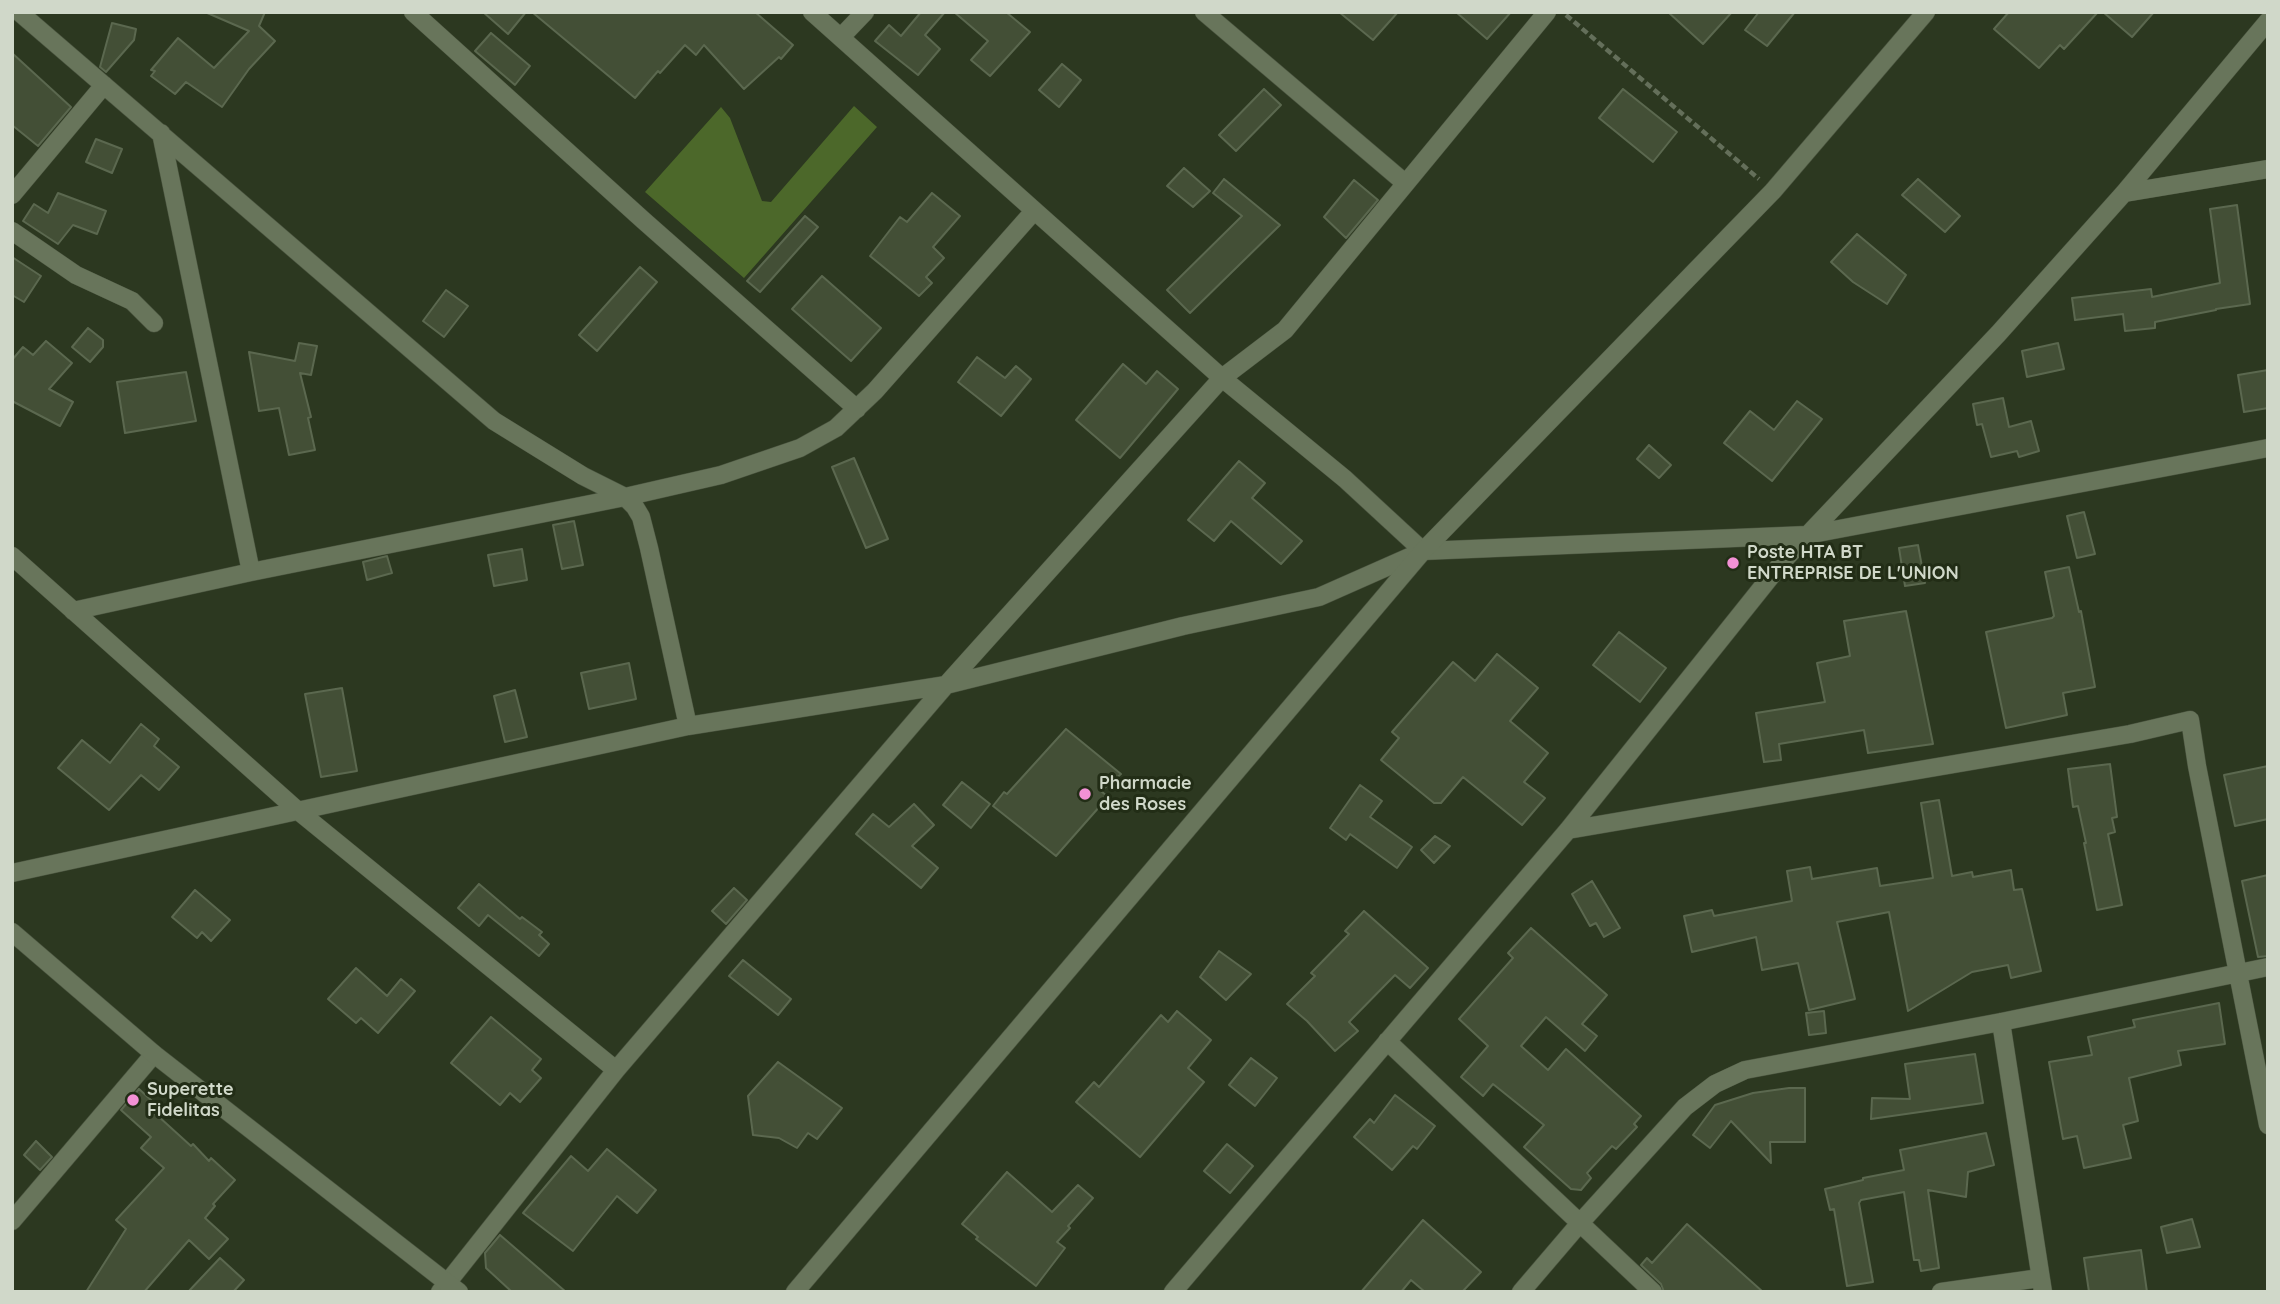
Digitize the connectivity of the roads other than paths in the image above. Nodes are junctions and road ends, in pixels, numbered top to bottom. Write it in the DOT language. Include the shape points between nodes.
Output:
graph roads {
  1 [pos="19,12"];
  2 [pos="413,12"];
  3 [pos="812,12"];
  4 [pos="865,12"];
  5 [pos="1547,12"];
  6 [pos="1926,12"];
  7 [pos="1210,14"];
  8 [pos="2268,21"];
  9 [pos="841,37"];
  10 [pos="104,85"];
  11 [pos="161,133"];
  12 [pos="2268,169"];
  13 [pos="1405,183"];
  14 [pos="2124,193"];
  15 [pos="12,195"];
  16 [pos="1034,211"];
  17 [pos="12,231"];
  18 [pos="154,323"];
  19 [pos="1223,378"];
  20 [pos="857,409"];
  21 [pos="2268,448"];
  22 [pos="625,497"];
  23 [pos="1807,535"];
  24 [pos="1423,551"];
  25 [pos="12,556"];
  26 [pos="251,572"];
  27 [pos="73,611"];
  28 [pos="946,685"];
  29 [pos="688,726"];
  30 [pos="297,810"];
  31 [pos="1568,830"];
  32 [pos="12,873"];
  33 [pos="12,932"];
  34 [pos="2268,967"];
  35 [pos="2238,973"];
  36 [pos="2001,1022"];
  37 [pos="1387,1041"];
  38 [pos="154,1054"];
  39 [pos="616,1070"];
  40 [pos="2268,1125"];
  41 [pos="12,1221"];
  42 [pos="1580,1223"];
  43 [pos="2041,1285"];
  44 [pos="449,1288"];
  45 [pos="795,1292"];
  46 [pos="1173,1292"];
  47 [pos="1521,1292"];
  48 [pos="1653,1292"];
  49 [pos="1941,1292"];
  1 -- 10 [label="street"];
  2 -- 20 [label="street"];
  3 -- 9 [label="street"];
  4 -- 9 [label="street"];
  5 -- 13 [label="street"];
  6 -- 24 [label="street" via="1773,191"];
  7 -- 13 [label="street"];
  8 -- 14 [label="street"];
  9 -- 16 [label="street"];
  10 -- 11 [label="street"];
  10 -- 15 [label="street"];
  11 -- 22 [label="street" via="494,421"];
  11 -- 26 [label="street"];
  12 -- 14 [label="street"];
  13 -- 19 [label="street" via="1285,330"];
  14 -- 23 [label="street"];
  16 -- 19 [label="street"];
  16 -- 20 [label="street"];
  17 -- 18 [label="street" via="76,275 132,301"];
  19 -- 24 [label="street"];
  19 -- 28 [label="street"];
  20 -- 22 [label="street" via="836,428 800,448 721,475"];
  21 -- 23 [label="street"];
  22 -- 26 [label="street"];
  22 -- 29 [label="street" via="641,517"];
  23 -- 24 [label="street"];
  23 -- 31 [label="street"];
  24 -- 28 [label="street" via="1319,597"];
  24 -- 45 [label="street"];
  25 -- 27 [label="street"];
  26 -- 27 [label="street"];
  27 -- 30 [label="street"];
  28 -- 29 [label="street"];
  28 -- 39 [label="street"];
  29 -- 30 [label="street"];
  30 -- 32 [label="street"];
  30 -- 39 [label="street"];
  31 -- 35 [label="street" via="2190,720"];
  31 -- 37 [label="street"];
  33 -- 38 [label="street"];
  34 -- 35 [label="street"];
  35 -- 36 [label="street"];
  35 -- 40 [label="street"];
  36 -- 42 [label="street" via="1745,1070 1715,1084 1685,1107"];
  36 -- 43 [label="street"];
  37 -- 42 [label="street"];
  37 -- 46 [label="street"];
  38 -- 41 [label="street"];
  38 -- 44 [label="street"];
  39 -- 44 [label="street"];
  42 -- 47 [label="street"];
  42 -- 48 [label="street"];
  43 -- 49 [label="street"];
}
